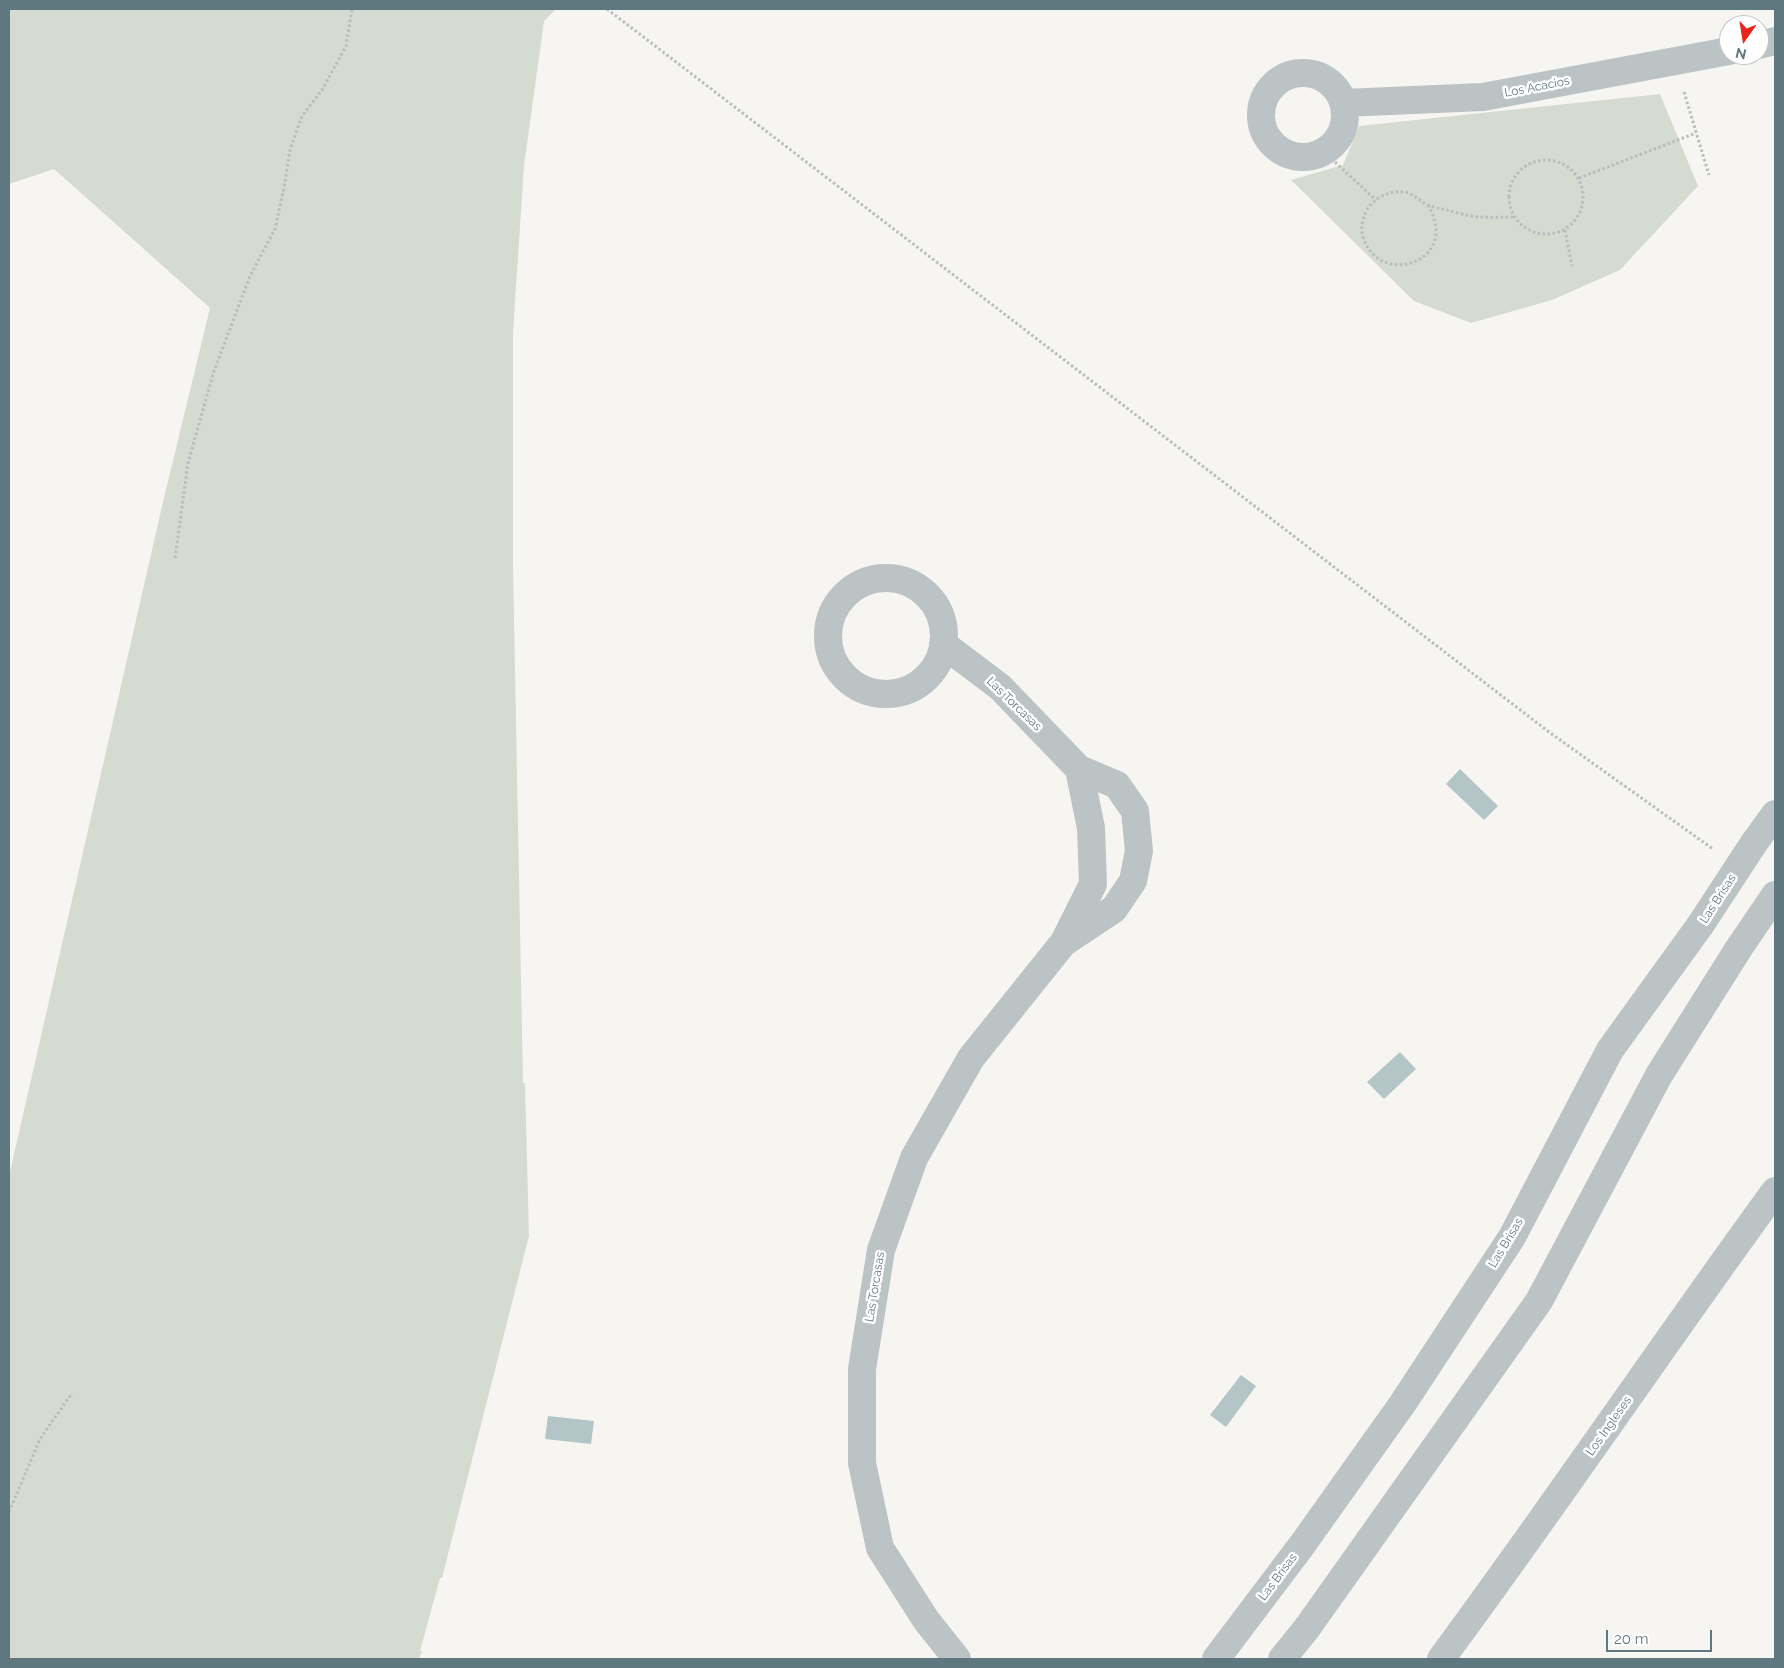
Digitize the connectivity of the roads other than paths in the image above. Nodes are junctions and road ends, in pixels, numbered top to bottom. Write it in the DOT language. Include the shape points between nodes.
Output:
graph roads {
  1 [pos="1719,53"];
  2 [pos="1343,102"];
  3 [pos="943,644"];
  4 [pos="1079,769"];
  5 [pos="1775,814"];
  6 [pos="1775,895"];
  7 [pos="1064,942"];
  8 [pos="1775,1191"];
  9 [pos="957,1659"];
  10 [pos="1216,1659"];
  11 [pos="1282,1659"];
  12 [pos="1441,1659"];
  1 -- 2 [label="street, Los Acacios" via="1483,97"];
  2 -- 2 [label="street" via="1337,90 1322,77 1294,74 1273,86 1261,108 1262,122 1269,140 1286,154 1316,155 1324,152 1340,135 1345,121"];
  3 -- 3 [label="street" via="937,609 925,594 904,582 884,578 862,583 845,595 829,622 827,642 831,657 842,674 858,687 884,694 904,691 923,681 936,665"];
  3 -- 4 [label="street, Las Torcasas" via="1000,687"];
  4 -- 7 [label="street, Las Torcasas" via="1091,828 1093,884"];
  4 -- 7 [label="street, Las Torcasas" via="1117,785 1135,811 1139,851 1133,881 1114,909"];
  5 -- 10 [label="street, Las Brisas, bridge" via="1610,1050 1512,1237 1403,1403"];
  6 -- 11 [label="street" via="1659,1076 1539,1301"];
  7 -- 9 [label="street, Las Torcasas" via="971,1058 914,1158 881,1250 862,1369 862,1463 880,1548 926,1620"];
  8 -- 12 [label="street, Los Ingleses"];
}
